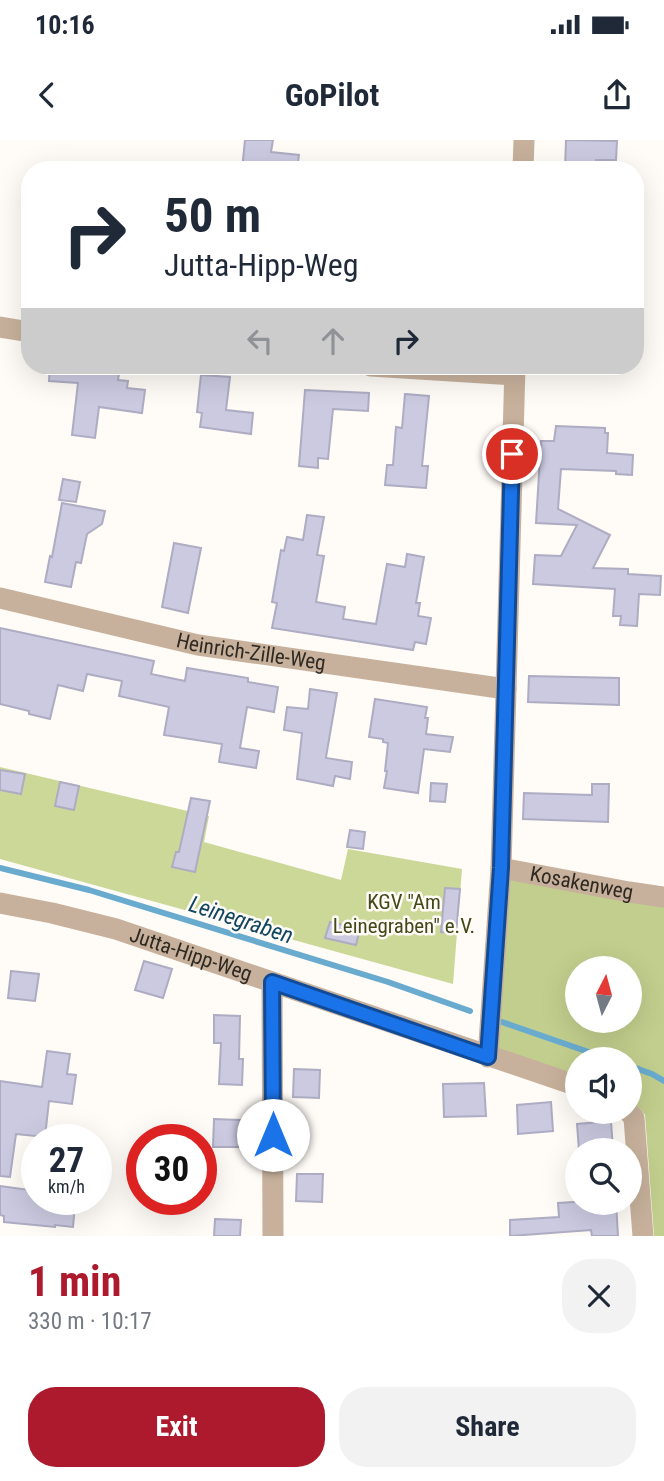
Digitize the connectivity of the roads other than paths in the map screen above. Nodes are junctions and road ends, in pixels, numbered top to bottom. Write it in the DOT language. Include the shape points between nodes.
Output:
graph roads {
  1 [pos="524,140"];
  2 [pos="523,161"];
  3 [pos="0,327"];
  4 [pos="21,330"];
  5 [pos="514,375"];
  6 [pos="0,598"];
  7 [pos="506,689"];
  8 [pos="501,868"];
  9 [pos="664,897"];
  10 [pos="0,903"];
  11 [pos="272,982"];
  12 [pos="488,1057"];
  13 [pos="565,1082"];
  14 [pos="632,1124"];
  15 [pos="274,1236"];
  16 [pos="643,1236"];
  1 -- 2 [label="street"];
  3 -- 4 [label="street"];
  5 -- 7 [label="street"];
  6 -- 7 [label="street, Heinrich-Zille-Weg" via="198,645"];
  7 -- 8 [label="street"];
  8 -- 9 [label="street, Kosakenweg"];
  8 -- 12 [label="street"];
  10 -- 11 [label="street, Jutta-Hipp-Weg" via="116,929"];
  11 -- 12 [label="street, Jutta-Hipp-Weg"];
  11 -- 15 [label="street"];
  12 -- 13 [label="street, Jutta-Hipp-Weg"];
  14 -- 16 [label="street"];
}
